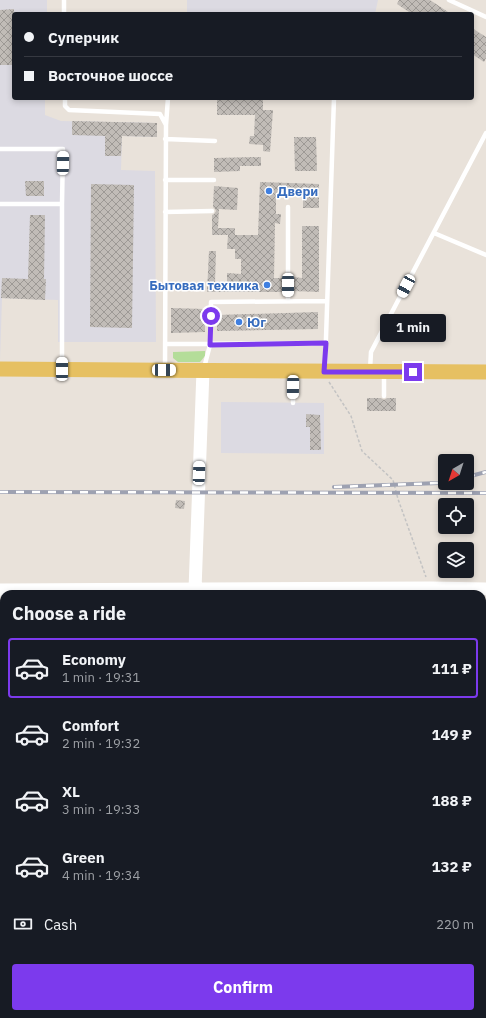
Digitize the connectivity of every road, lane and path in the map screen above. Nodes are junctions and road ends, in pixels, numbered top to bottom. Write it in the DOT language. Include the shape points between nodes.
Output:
graph roads {
  1 [pos="64,0"];
  2 [pos="449,0"];
  3 [pos="64,12"];
  4 [pos="486,17"];
  5 [pos="65,100"];
  6 [pos="168,100"];
  7 [pos="334,100"];
  8 [pos="166,125"];
  9 [pos="486,133"];
  10 [pos="166,139"];
  11 [pos="215,141"];
  12 [pos="0,150"];
  13 [pos="165,180"];
  14 [pos="214,180"];
  15 [pos="0,204"];
  16 [pos="62,204"];
  17 [pos="288,207"];
  18 [pos="165,212"];
  19 [pos="212,212"];
  20 [pos="434,233"];
  21 [pos="486,255"];
  22 [pos="288,301"];
  23 [pos="327,301"];
  24 [pos="326,343"];
  25 [pos="165,344"];
  26 [pos="210,345"];
  27 [pos="0,369"];
  28 [pos="62,369"];
  29 [pos="164,370"];
  30 [pos="203,370"];
  31 [pos="294,372"];
  32 [pos="324,372"];
  33 [pos="377,372"];
  34 [pos="486,372"];
  35 [pos="384,396"];
  36 [pos="293,403"];
  37 [pos="486,589"];
  38 [pos="194,590"];
  39 [pos="431,590"];
  40 [pos="458,590"];
  1 -- 3 [label="lane"];
  2 -- 4 [label="lane"];
  5 -- 8 [label="lane" via="65,106 69,110 160,114"];
  6 -- 8 [label="lane"];
  7 -- 23 [label="lane"];
  8 -- 10 [label="lane"];
  9 -- 20 [label="lane"];
  10 -- 11 [label="lane"];
  10 -- 13 [label="lane"];
  12 -- 16 [label="lane" via="63,149"];
  13 -- 14 [label="lane"];
  13 -- 18 [label="lane"];
  15 -- 16 [label="lane"];
  16 -- 28 [label="lane"];
  17 -- 22 [label="lane"];
  18 -- 19 [label="lane"];
  18 -- 25 [label="lane"];
  20 -- 21 [label="lane"];
  20 -- 33 [label="lane" via="372,352"];
  22 -- 23 [label="lane"];
  22 -- 26 [label="lane" via="211,302"];
  23 -- 24 [label="lane"];
  24 -- 26 [label="lane"];
  24 -- 32 [label="lane"];
  25 -- 26 [label="lane"];
  25 -- 29 [label="lane"];
  26 -- 30 [label="lane"];
  27 -- 28 [label="main road"];
  28 -- 29 [label="main road"];
  29 -- 30 [label="main road"];
  30 -- 31 [label="main road"];
  30 -- 38 [label="main road"];
  31 -- 32 [label="main road"];
  31 -- 36 [label="lane"];
  32 -- 33 [label="main road"];
  32 -- 39 [label="path" via="350,416 362,451 393,480"];
  33 -- 34 [label="main road"];
  33 -- 35 [label="lane"];
  37 -- 40 [label="main road"];
}
